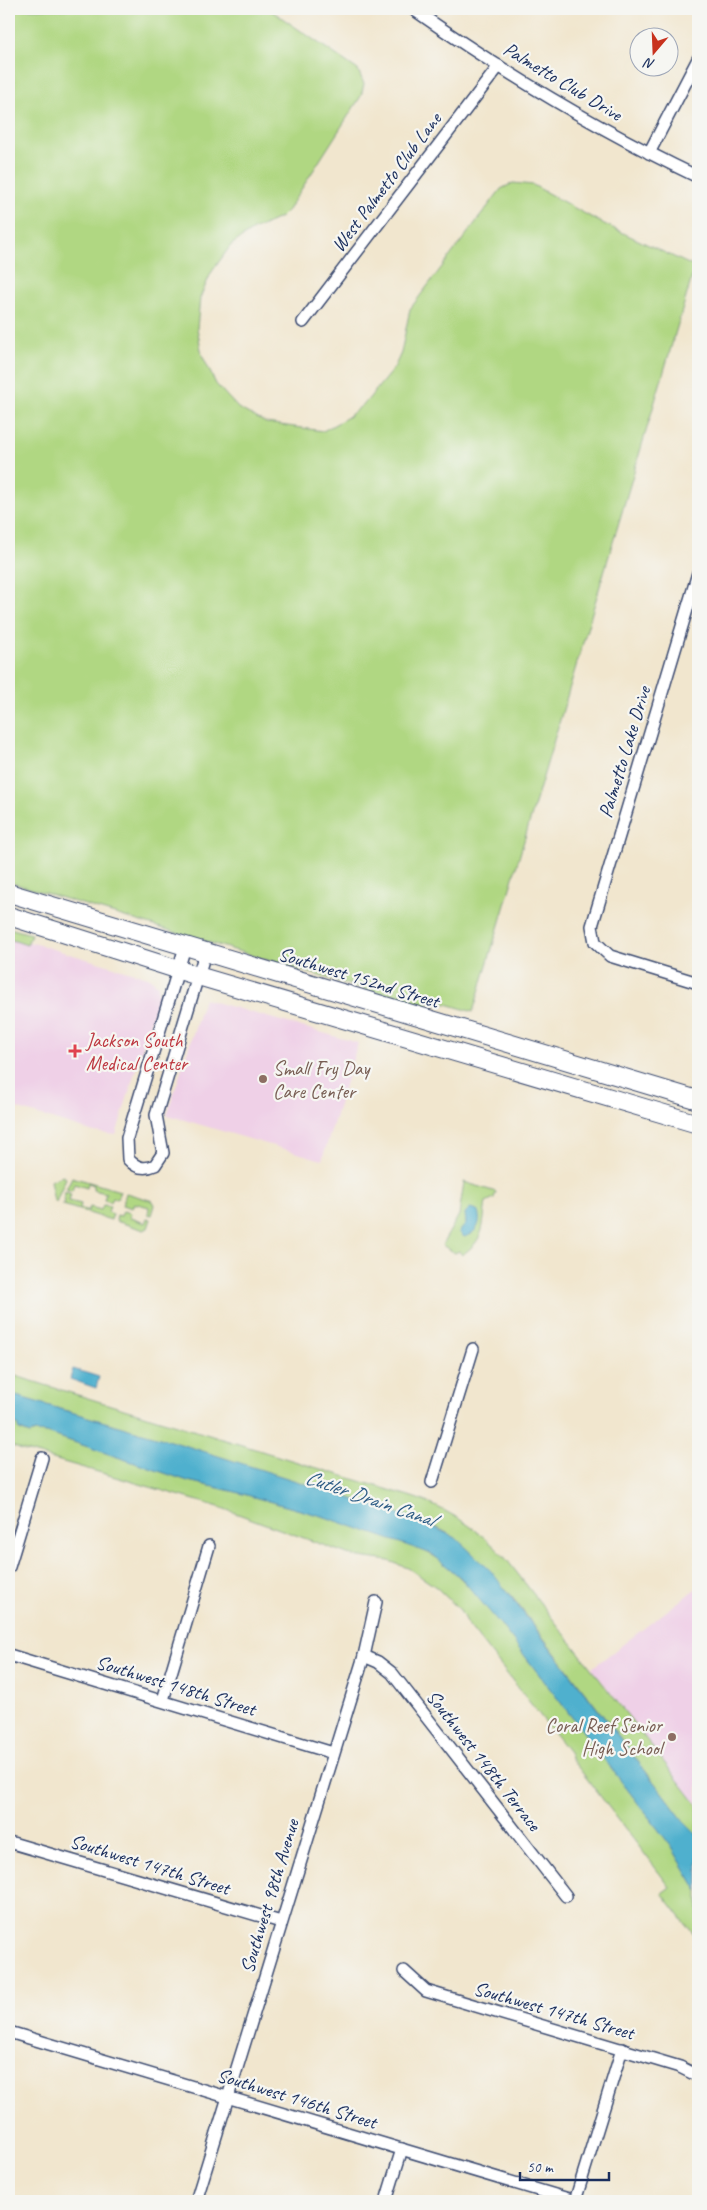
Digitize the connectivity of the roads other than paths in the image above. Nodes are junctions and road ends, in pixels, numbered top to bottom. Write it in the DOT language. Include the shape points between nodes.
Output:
graph roads {
  1 [pos="413,9"];
  2 [pos="698,59"];
  3 [pos="499,66"];
  4 [pos="649,153"];
  5 [pos="698,177"];
  6 [pos="303,322"];
  7 [pos="698,573"];
  8 [pos="9,892"];
  9 [pos="9,916"];
  10 [pos="184,947"];
  11 [pos="205,953"];
  12 [pos="178,970"];
  13 [pos="198,976"];
  14 [pos="698,983"];
  15 [pos="698,1100"];
  16 [pos="698,1124"];
  17 [pos="473,1349"];
  18 [pos="42,1458"];
  19 [pos="432,1482"];
  20 [pos="209,1546"];
  21 [pos="9,1568"];
  22 [pos="376,1602"];
  23 [pos="9,1655"];
  24 [pos="364,1656"];
  25 [pos="163,1700"];
  26 [pos="333,1753"];
  27 [pos="9,1842"];
  28 [pos="566,1896"];
  29 [pos="280,1922"];
  30 [pos="404,1971"];
  31 [pos="9,2032"];
  32 [pos="622,2049"];
  33 [pos="698,2076"];
  34 [pos="227,2096"];
  35 [pos="402,2150"];
  36 [pos="196,2201"];
  37 [pos="386,2201"];
  38 [pos="575,2201"];
  1 -- 3 [label="street, Palmetto Club Drive"];
  2 -- 4 [label="street"];
  3 -- 4 [label="street, Palmetto Club Drive"];
  3 -- 6 [label="street, West Palmetto Club Lane"];
  4 -- 5 [label="street, Palmetto Club Drive"];
  7 -- 14 [label="street, Palmetto Lake Drive" via="592,921 595,942 603,952 618,960"];
  8 -- 10 [label="main road, Southwest 152nd Street"];
  9 -- 12 [label="main road"];
  10 -- 11 [label="main road, Southwest 152nd Street"];
  10 -- 12 [label="street"];
  11 -- 13 [label="street"];
  11 -- 15 [label="main road, Southwest 152nd Street"];
  12 -- 13 [label="main road"];
  12 -- 13 [label="street" via="127,1138 128,1159 137,1167 155,1165 163,1153 156,1115"];
  13 -- 16 [label="main road"];
  17 -- 19 [label="street"];
  18 -- 21 [label="street"];
  20 -- 25 [label="street"];
  22 -- 24 [label="street, Southwest 98th Avenue"];
  23 -- 25 [label="street, Southwest 148th Street"];
  24 -- 26 [label="street, Southwest 98th Avenue"];
  24 -- 28 [label="street, Southwest 148th Terrace" via="392,1673"];
  25 -- 26 [label="street, Southwest 148th Street"];
  26 -- 29 [label="street, Southwest 98th Avenue"];
  27 -- 29 [label="street, Southwest 147th Street"];
  29 -- 34 [label="street, Southwest 98th Avenue"];
  30 -- 32 [label="street, Southwest 147th Street" via="426,1991"];
  31 -- 34 [label="street, Southwest 146th Street"];
  32 -- 33 [label="street, Southwest 147th Street"];
  32 -- 38 [label="street"];
  34 -- 35 [label="street, Southwest 146th Street"];
  34 -- 36 [label="street, Southwest 98th Avenue"];
  35 -- 37 [label="street"];
  35 -- 38 [label="street, Southwest 146th Street"];
}
